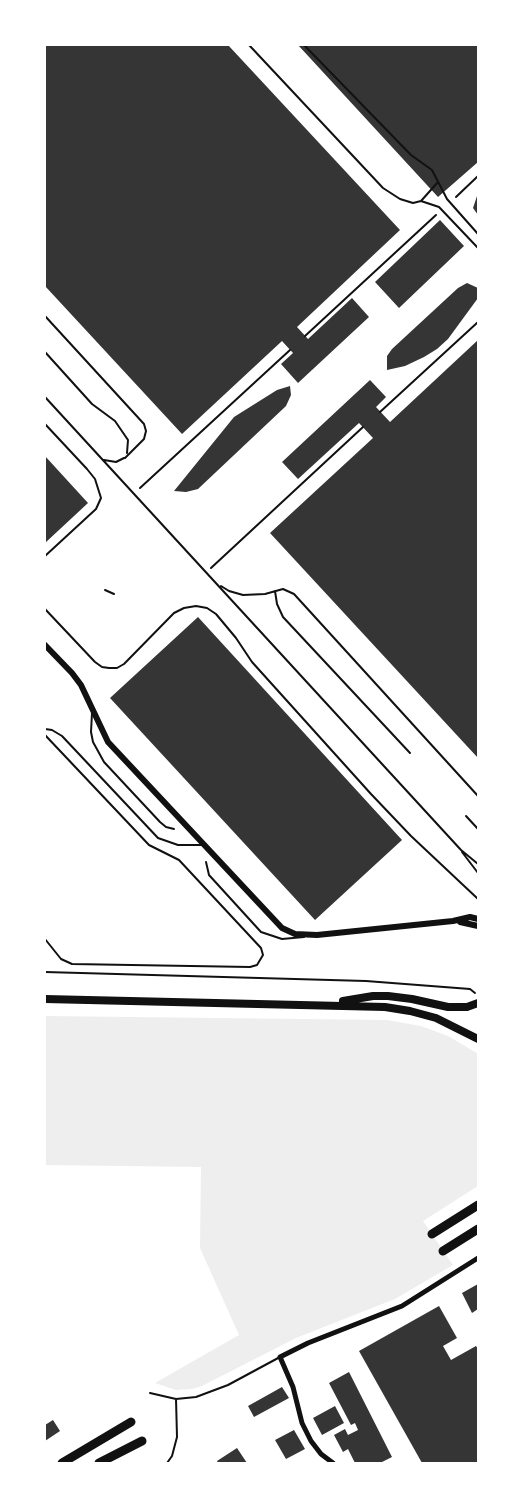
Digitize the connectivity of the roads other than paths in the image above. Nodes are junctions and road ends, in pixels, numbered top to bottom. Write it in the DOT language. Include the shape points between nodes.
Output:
graph roads {
  1 [pos="249,45"];
  2 [pos="304,45"];
  3 [pos="438,182"];
  4 [pos="421,201"];
  5 [pos="478,234"];
  6 [pos="478,248"];
  7 [pos="45,316"];
  8 [pos="45,352"];
  9 [pos="45,397"];
  10 [pos="45,424"];
  11 [pos="125,458"];
  12 [pos="101,459"];
  13 [pos="45,556"];
  14 [pos="217,584"];
  15 [pos="275,591"];
  16 [pos="45,609"];
  17 [pos="45,645"];
  18 [pos="92,711"];
  19 [pos="45,729"];
  20 [pos="45,735"];
  21 [pos="410,753"];
  22 [pos="478,796"];
  23 [pos="466,816"];
  24 [pos="174,829"];
  25 [pos="478,829"];
  26 [pos="203,845"];
  27 [pos="461,850"];
  28 [pos="206,862"];
  29 [pos="478,864"];
  30 [pos="478,873"];
  31 [pos="478,899"];
  32 [pos="478,919"];
  33 [pos="453,921"];
  34 [pos="478,926"];
  35 [pos="317,935"];
  36 [pos="45,939"];
  37 [pos="45,944"];
  38 [pos="51,948"];
  39 [pos="45,999"];
  40 [pos="478,1003"];
  41 [pos="325,1005"];
  42 [pos="478,1039"];
  43 [pos="478,1205"];
  44 [pos="478,1229"];
  45 [pos="432,1234"];
  46 [pos="443,1251"];
  47 [pos="478,1258"];
  48 [pos="279,1357"];
  49 [pos="150,1393"];
  50 [pos="176,1399"];
  51 [pos="131,1422"];
  52 [pos="142,1441"];
  53 [pos="62,1463"];
  54 [pos="100,1463"];
  55 [pos="167,1463"];
  56 [pos="333,1463"];
  1 -- 4 [label="lane" via="383,189 400,199"];
  2 -- 3 [label="lane" via="411,155 432,170"];
  3 -- 4 [label="lane"];
  3 -- 5 [label="lane"];
  4 -- 6 [label="lane" via="442,210"];
  7 -- 11 [label="lane" via="144,424 144,439"];
  8 -- 11 [label="lane" via="92,404 120,428 129,445"];
  9 -- 12 [label="lane"];
  10 -- 13 [label="lane" via="95,479 101,498 96,509"];
  11 -- 12 [label="lane" via="116,462"];
  12 -- 14 [label="lane"];
  14 -- 15 [label="lane" via="243,595"];
  14 -- 27 [label="lane"];
  15 -- 21 [label="lane" via="283,617"];
  15 -- 22 [label="lane" via="283,589 294,594"];
  16 -- 31 [label="lane" via="95,662 109,668 124,664 184,608 207,608 216,614 252,662 371,794"];
  17 -- 18 [label="street" via="81,685"];
  18 -- 24 [label="lane" via="93,742 104,762 160,822"];
  18 -- 26 [label="street" via="108,742"];
  19 -- 26 [label="lane" via="62,736 158,838 170,844"];
  20 -- 38 [label="lane" via="148,844 179,860 261,948 263,955 250,968 72,964"];
  23 -- 25 [label="lane"];
  26 -- 35 [label="street" via="282,928 295,934"];
  27 -- 29 [label="lane"];
  27 -- 30 [label="lane"];
  28 -- 35 [label="lane" via="209,875 261,932 282,939"];
  32 -- 33 [label="street"];
  33 -- 34 [label="street"];
  33 -- 35 [label="street"];
  36 -- 38 [label="lane"];
  37 -- 38 [label="lane"];
  39 -- 41 [label="main road"];
  40 -- 41 [label="main road" via="448,1007 373,996"];
  41 -- 42 [label="main road" via="410,1011 447,1022"];
  43 -- 45 [label="highway"];
  44 -- 46 [label="highway"];
  47 -- 48 [label="street" via="402,1306"];
  48 -- 50 [label="lane" via="217,1391"];
  48 -- 56 [label="street" via="293,1387 302,1423 321,1455"];
  49 -- 50 [label="lane"];
  50 -- 55 [label="lane" via="177,1437"];
  51 -- 53 [label="highway"];
  52 -- 54 [label="highway"];
}
